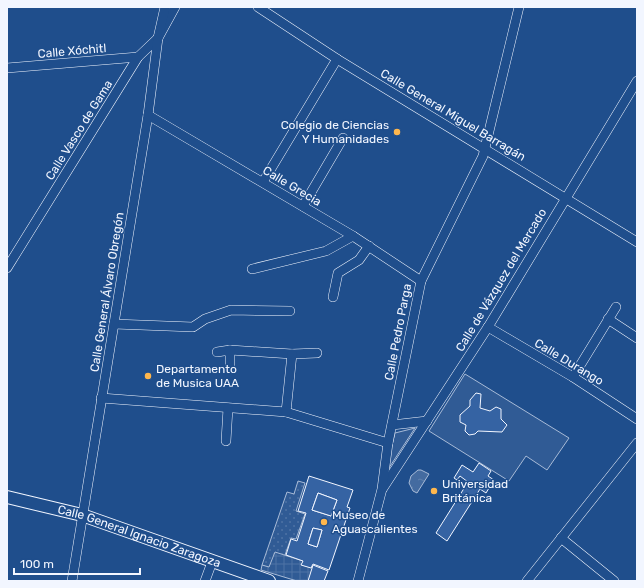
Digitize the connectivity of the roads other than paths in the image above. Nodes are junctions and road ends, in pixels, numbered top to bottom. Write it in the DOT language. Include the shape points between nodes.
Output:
graph roads {
  1 [pos="165,7"];
  2 [pos="175,7"];
  3 [pos="258,7"];
  4 [pos="519,7"];
  5 [pos="268,10"];
  6 [pos="158,38"];
  7 [pos="138,57"];
  8 [pos="337,59"];
  9 [pos="7,68"];
  10 [pos="637,81"];
  11 [pos="148,115"];
  12 [pos="344,138"];
  13 [pos="485,149"];
  14 [pos="263,182"];
  15 [pos="566,198"];
  16 [pos="303,206"];
  17 [pos="353,236"];
  18 [pos="637,242"];
  19 [pos="369,246"];
  20 [pos="7,268"];
  21 [pos="252,269"];
  22 [pos="421,281"];
  23 [pos="333,298"];
  24 [pos="616,307"];
  25 [pos="290,311"];
  26 [pos="608,319"];
  27 [pos="114,324"];
  28 [pos="488,327"];
  29 [pos="637,338"];
  30 [pos="230,350"];
  31 [pos="218,352"];
  32 [pos="317,353"];
  33 [pos="292,354"];
  34 [pos="230,368"];
  35 [pos="573,377"];
  36 [pos="101,398"];
  37 [pos="228,408"];
  38 [pos="286,412"];
  39 [pos="637,419"];
  40 [pos="427,421"];
  41 [pos="392,425"];
  42 [pos="226,441"];
  43 [pos="388,443"];
  44 [pos="637,443"];
  45 [pos="382,490"];
  46 [pos="7,497"];
  47 [pos="82,515"];
  48 [pos="561,538"];
  49 [pos="212,562"];
  50 [pos="265,580"];
  51 [pos="72,581"];
  52 [pos="205,581"];
  53 [pos="358,581"];
  54 [pos="527,581"];
  55 [pos="614,581"];
  1 -- 6 [label="street, Calle General Álvaro Obregón"];
  2 -- 6 [label="street, Calle Vasco de Gama"];
  3 -- 5 [label="street, Calle General Miguel Barragán"];
  4 -- 13 [label="street, Calle Pedro Parga"];
  5 -- 8 [label="street, Calle General Miguel Barragán"];
  6 -- 7 [label="street, Calle Vasco de Gama"];
  6 -- 11 [label="street, Calle General Álvaro Obregón"];
  7 -- 9 [label="street, Calle Xóchitl"];
  7 -- 20 [label="street, Calle Vasco de Gama"];
  8 -- 13 [label="street, Calle General Miguel Barragán"];
  8 -- 14 [label="street"];
  10 -- 15 [label="street, Calle de Vázquez del Mercado"];
  11 -- 14 [label="street, Calle Grecia"];
  11 -- 27 [label="street, Calle General Álvaro Obregón"];
  12 -- 16 [label="street"];
  13 -- 15 [label="street, Calle General Miguel Barragán"];
  13 -- 22 [label="street, Calle Pedro Parga"];
  14 -- 16 [label="street, Calle Grecia"];
  15 -- 18 [label="street, Calle General Miguel Barragán"];
  15 -- 28 [label="street, Calle de Vázquez del Mercado"];
  16 -- 17 [label="street, Calle Grecia"];
  17 -- 19 [label="street, Calle Grecia"];
  17 -- 21 [label="street" via="326,251"];
  19 -- 22 [label="street, Calle Grecia"];
  19 -- 23 [label="street" via="359,260 338,273"];
  22 -- 41 [label="street, Calle Pedro Parga"];
  24 -- 26 [label="street"];
  25 -- 27 [label="street" via="231,310 205,319 193,327"];
  26 -- 29 [label="street"];
  26 -- 35 [label="street"];
  27 -- 36 [label="street, Calle General Álvaro Obregón"];
  28 -- 35 [label="street, Calle Durango"];
  28 -- 40 [label="street, Calle de Vázquez del Mercado"];
  30 -- 31 [label="street"];
  30 -- 33 [label="street"];
  30 -- 34 [label="street"];
  32 -- 33 [label="street"];
  33 -- 38 [label="street"];
  35 -- 39 [label="street, Calle Durango"];
  36 -- 37 [label="street"];
  36 -- 47 [label="street, Calle General Álvaro Obregón"];
  37 -- 38 [label="street"];
  37 -- 42 [label="street"];
  38 -- 43 [label="street"];
  40 -- 41 [label="street"];
  40 -- 45 [label="street, Calle de Vázquez del Mercado"];
  41 -- 43 [label="street, Calle Pedro Parga"];
  43 -- 45 [label="street, Calle Pedro Parga"];
  44 -- 48 [label="street"];
  45 -- 53 [label="street, Calle Pedro Parga"];
  46 -- 47 [label="main road, Calle General Ignacio Zaragoza"];
  47 -- 49 [label="main road, Calle General Ignacio Zaragoza"];
  47 -- 51 [label="street, Calle General Álvaro Obregón"];
  48 -- 54 [label="street"];
  48 -- 55 [label="street"];
  49 -- 50 [label="main road, Calle General Ignacio Zaragoza"];
  49 -- 52 [label="street"];
}
